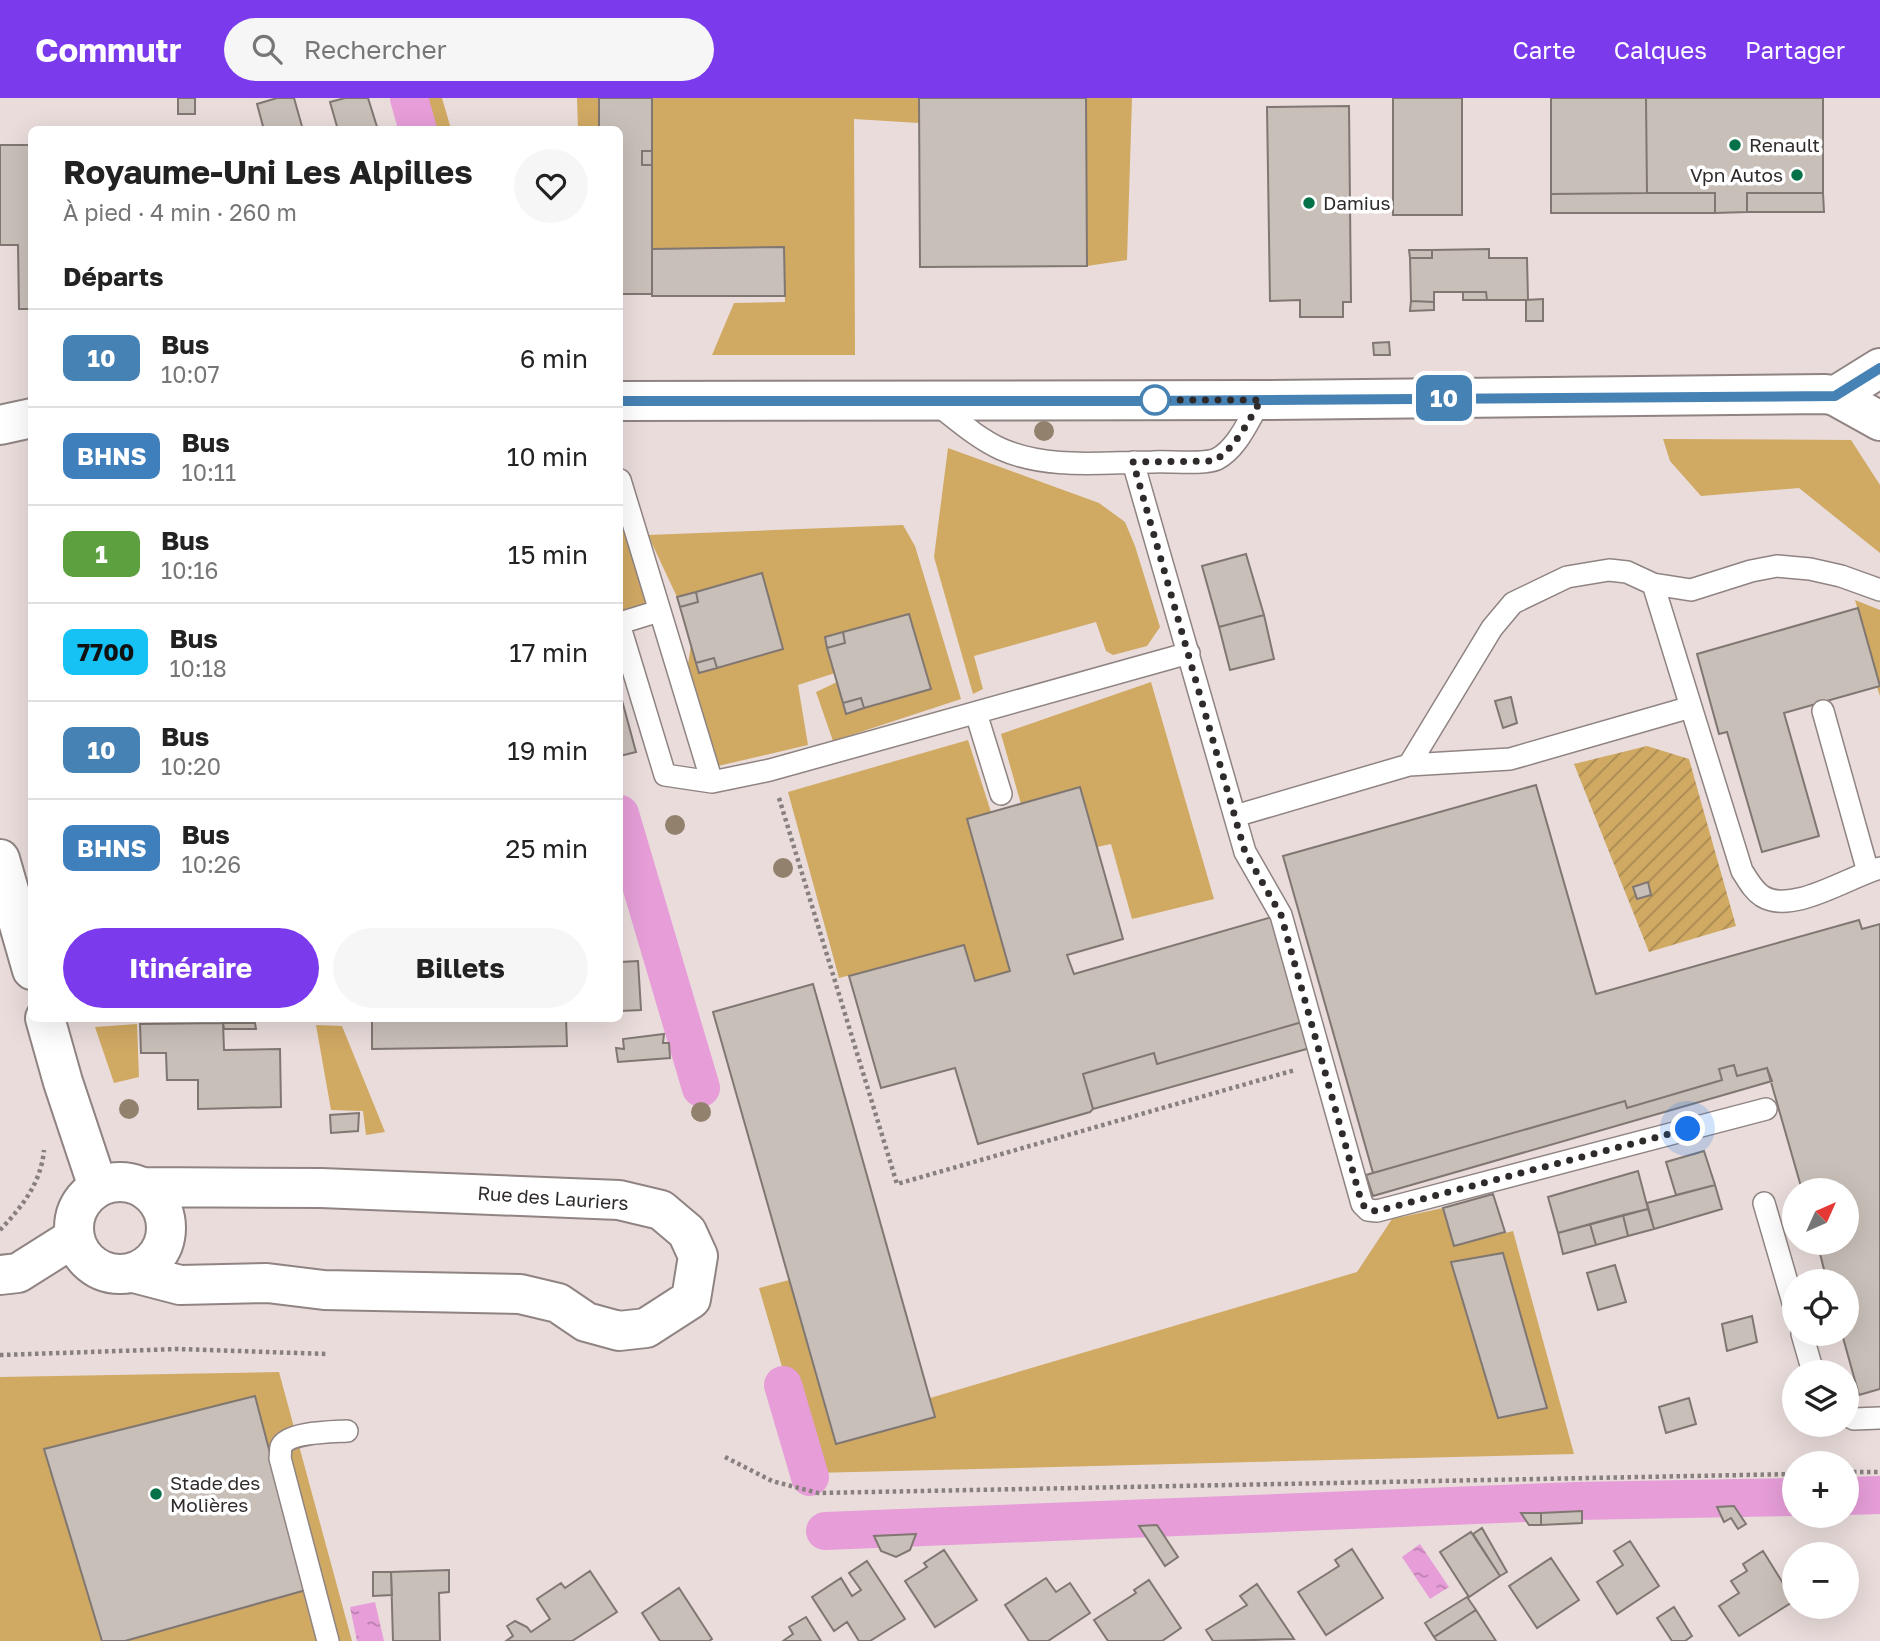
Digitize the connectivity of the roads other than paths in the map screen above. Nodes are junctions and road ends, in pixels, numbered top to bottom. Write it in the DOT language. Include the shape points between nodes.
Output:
graph roads {
  1 [pos="1880,368"];
  2 [pos="1835,396"];
  3 [pos="0,397"];
  4 [pos="28,400"];
  5 [pos="931,400"];
  6 [pos="1261,400"];
  7 [pos="623,401"];
  8 [pos="28,419"];
  9 [pos="1880,421"];
  10 [pos="0,425"];
  11 [pos="1133,462"];
  12 [pos="623,490"];
  13 [pos="1653,584"];
  14 [pos="1880,590"];
  15 [pos="659,611"];
  16 [pos="623,624"];
  17 [pos="623,635"];
  18 [pos="1189,653"];
  19 [pos="1690,707"];
  20 [pos="1823,711"];
  21 [pos="976,713"];
  22 [pos="1409,765"];
  23 [pos="712,782"];
  24 [pos="1001,794"];
  25 [pos="1235,816"];
  26 [pos="0,859"];
  27 [pos="1874,870"];
  28 [pos="28,956"];
  29 [pos="46,1022"];
  30 [pos="1766,1109"];
  31 [pos="99,1187"];
  32 [pos="142,1187"];
  33 [pos="1764,1203"];
  34 [pos="75,1237"];
  35 [pos="1783,1269"];
  36 [pos="134,1273"];
  37 [pos="0,1275"];
  38 [pos="1880,1418"];
  39 [pos="1859,1419"];
  40 [pos="347,1431"];
  41 [pos="328,1641"];
  1 -- 2 [label="street"];
  2 -- 6 [label="street"];
  2 -- 9 [label="street"];
  3 -- 4 [label="street"];
  5 -- 6 [label="street"];
  5 -- 7 [label="street"];
  5 -- 11 [label="lane" via="999,448 1024,458"];
  6 -- 11 [label="lane" via="1233,445 1214,461"];
  8 -- 10 [label="street"];
  11 -- 18 [label="lane"];
  12 -- 15 [label="lane"];
  13 -- 14 [label="lane" via="1691,590 1777,566 1841,576"];
  13 -- 19 [label="lane"];
  13 -- 22 [label="lane" via="1627,572 1588,572 1513,603 1492,628"];
  15 -- 16 [label="lane"];
  15 -- 23 [label="lane"];
  17 -- 23 [label="lane" via="665,775"];
  18 -- 21 [label="lane"];
  18 -- 25 [label="lane"];
  19 -- 22 [label="lane" via="1510,759"];
  19 -- 27 [label="lane" via="1742,871 1755,890 1780,902 1800,900"];
  20 -- 27 [label="lane"];
  21 -- 23 [label="lane"];
  21 -- 24 [label="lane"];
  22 -- 25 [label="lane"];
  25 -- 30 [label="lane" via="1245,852 1281,915 1362,1204 1368,1210"];
  26 -- 28 [label="street"];
  29 -- 31 [label="street"];
  31 -- 32 [label="street, Rue des Lauriers" via="128,1182"];
  31 -- 34 [label="street" via="78,1208"];
  32 -- 36 [label="street" via="162,1207 167,1224 159,1254"];
  32 -- 36 [label="street, Rue des Lauriers" via="321,1188 619,1200 661,1210 687,1233 698,1256 691,1299 646,1328 619,1331 586,1322 558,1303 520,1294 324,1290 267,1283 180,1285"];
  33 -- 35 [label="lane"];
  34 -- 36 [label="street, Rue des Lauriers" via="80,1252 103,1272"];
  34 -- 37 [label="street" via="18,1273"];
  38 -- 39 [label="lane"];
  40 -- 41 [label="lane" via="288,1439 280,1458"];
}
